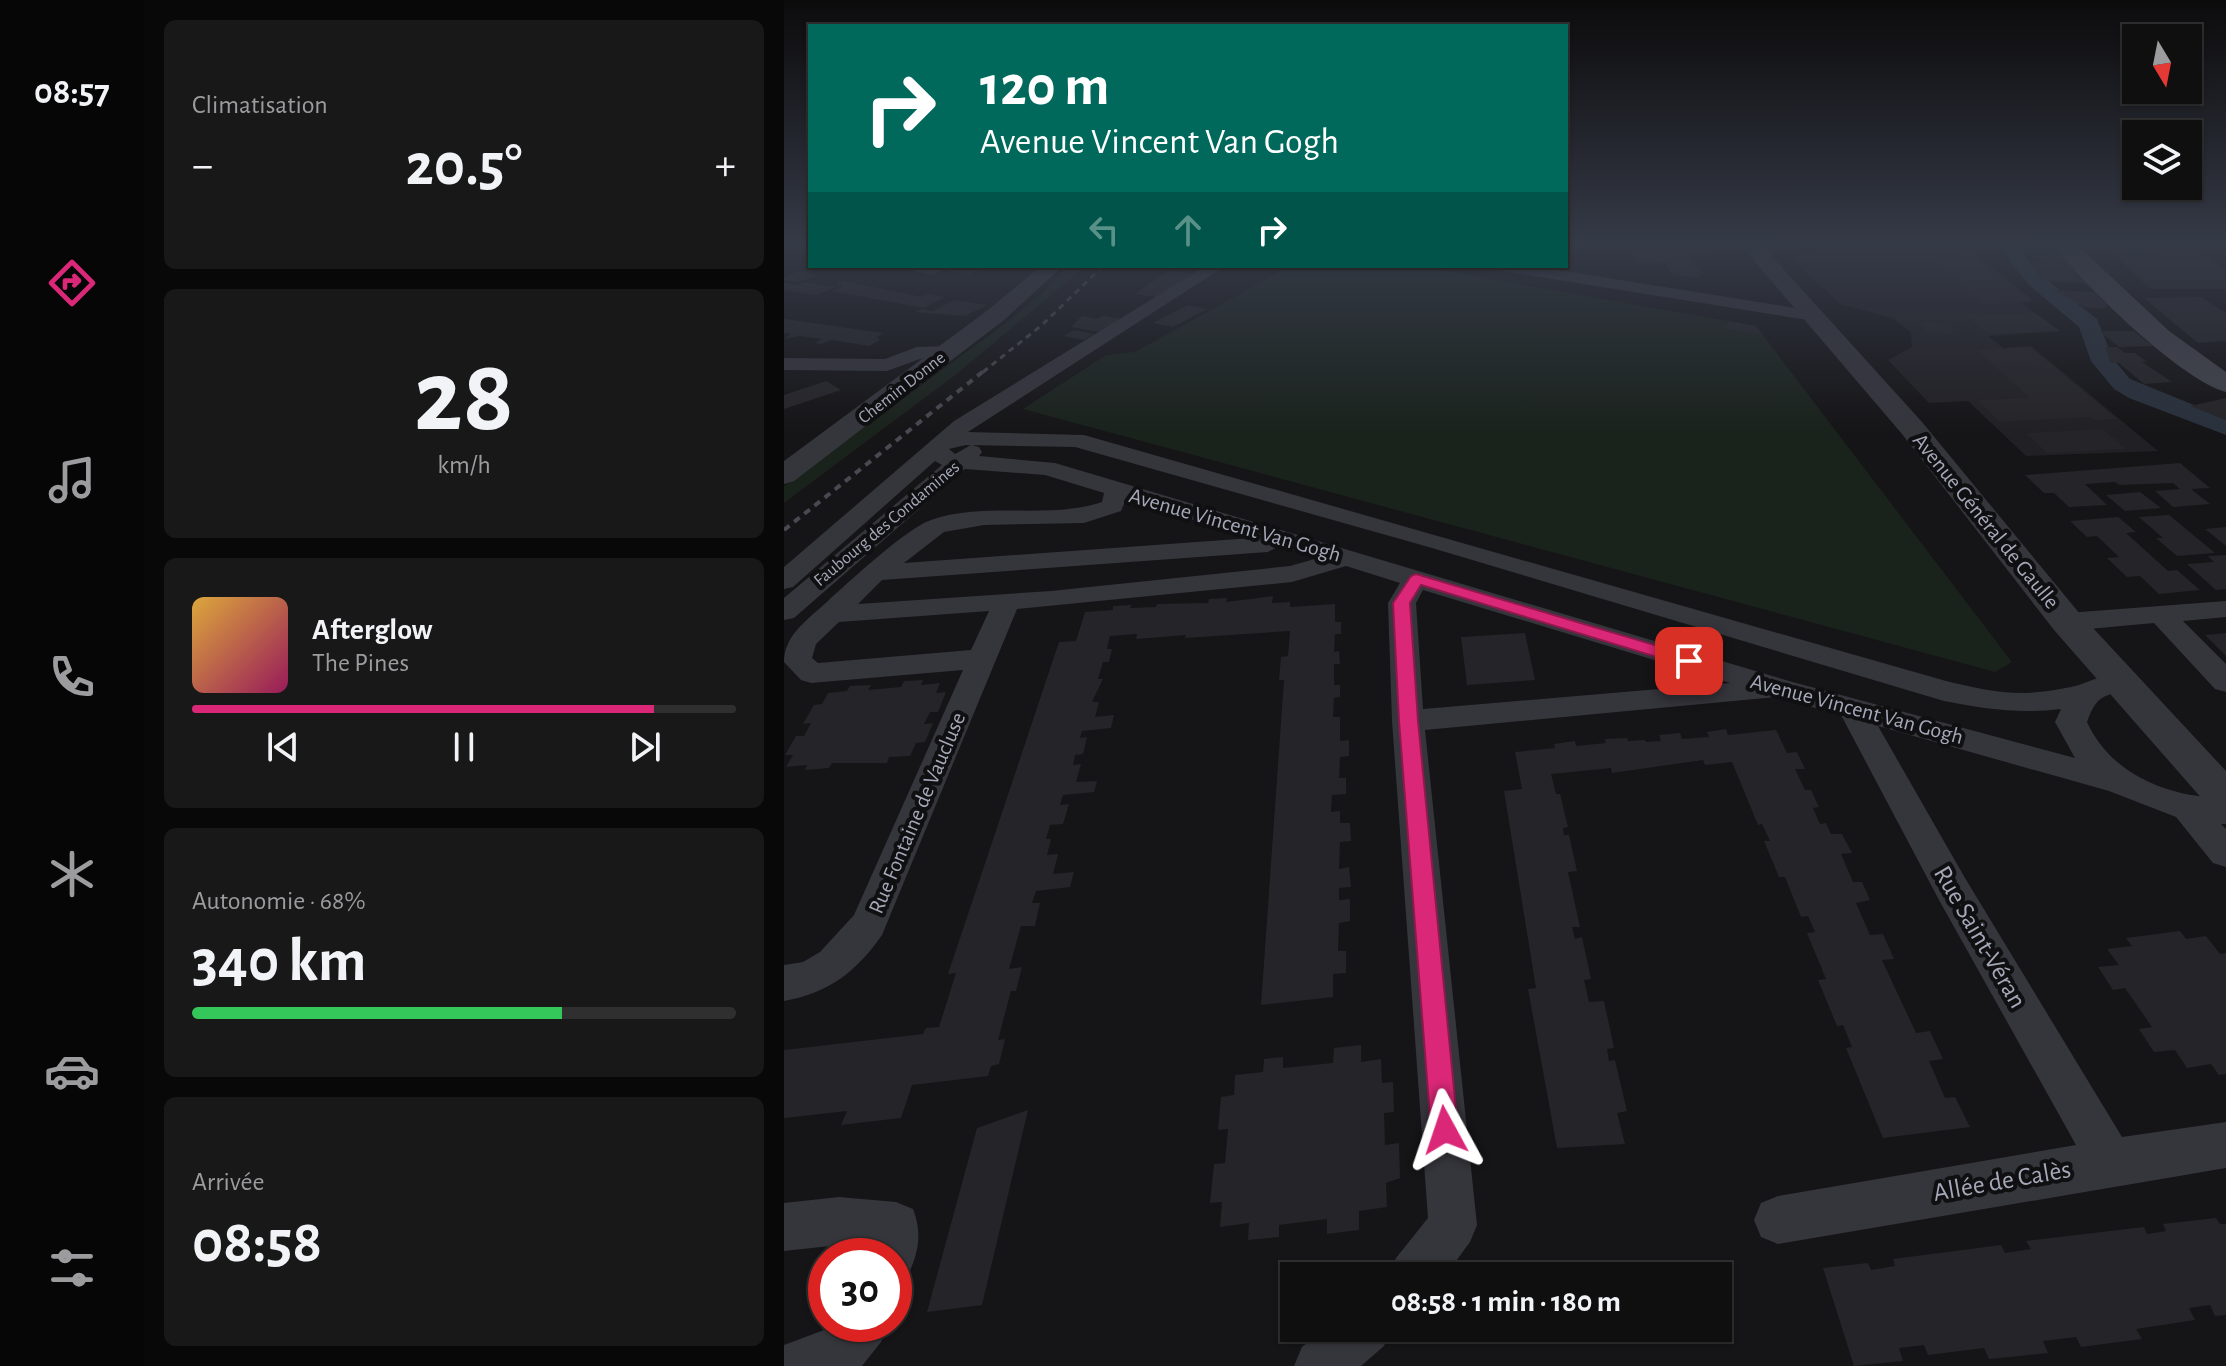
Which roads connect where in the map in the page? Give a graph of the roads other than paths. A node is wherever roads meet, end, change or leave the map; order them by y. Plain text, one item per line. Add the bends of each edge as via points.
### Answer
1 (1004, 307) edge
2 (1152, 307) edge
3 (1756, 307) edge
4 (1806, 307) edge
5 (2125, 307) edge
6 (1814, 316) junction
7 (949, 352) junction
8 (784, 364) edge
9 (887, 365) junction
10 (913, 380) junction
11 (2226, 384) edge
12 (1002, 400) junction
13 (981, 438) junction
14 (947, 451) junction
15 (1033, 453) junction
16 (784, 475) edge
17 (1116, 491) junction
18 (1288, 543) junction
19 (1347, 557) junction
20 (875, 573) junction
21 (1416, 579) junction
22 (784, 581) edge
23 (1007, 601) junction
24 (2226, 609) edge
25 (784, 612) edge
26 (831, 614) junction
27 (2161, 614) junction
28 (2067, 622) junction
29 (981, 659) junction
30 (2120, 682) junction
31 (2226, 682) edge
32 (1780, 688) junction
33 (2081, 696) junction
34 (1854, 710) junction
35 (1408, 721) junction
36 (2120, 782) junction
37 (2207, 803) edge
38 (2226, 811) edge
39 (2226, 853) edge
40 (784, 983) edge
41 (2226, 1145) edge
42 (2111, 1162) junction
43 (1778, 1220) dead end
44 (784, 1227) edge
45 (894, 1238) edge
46 (1425, 1262) edge
47 (848, 1342) edge
48 (1349, 1342) edge
49 (798, 1366) edge
50 (1321, 1366) edge

1 - 7 street, Chemin Donne
2 - 12 street, Faubourg des Condamines
3 - 6 street
4 - 6 street, Avenue Général de Gaulle
5 - 11 main road via 2171,348
6 - 28 street, Avenue Général de Gaulle via 1912,428
7 - 9 street via 917,353
7 - 10 street, Chemin Donne
8 - 9 street
9 - 10 street via 884,371 891,377
10 - 16 street, Chemin Donne
12 - 13 street, Faubourg des Condamines
12 - 14 street via 962,426
13 - 14 street, Faubourg des Condamines
13 - 15 street, Avenue Vincent Van Gogh
14 - 15 street, Avenue Vincent Van Gogh
14 - 22 street
14 - 25 street, Faubourg des Condamines
15 - 17 street, Avenue Vincent Van Gogh via 1047,468
15 - 33 street, Avenue Vincent Van Gogh via 1076,440 1944,691 2025,703
17 - 18 street, Avenue Vincent Van Gogh
17 - 20 street via 1113,506 1084,516 984,518 936,526
18 - 19 street, Avenue Vincent Van Gogh
18 - 20 street
19 - 21 street, Avenue Vincent Van Gogh
19 - 23 street via 1292,574
20 - 26 street
21 - 32 street, Avenue Vincent Van Gogh
21 - 35 street via 1402,603
23 - 26 street
23 - 29 street, Rue Fontaine de Vaucluse
24 - 27 street
26 - 29 street via 802,641 797,660 811,673
27 - 28 street
27 - 31 street
28 - 30 street, Avenue Général de Gaulle
29 - 40 street, Rue Fontaine de Vaucluse via 869,924 846,957 805,981
30 - 33 street, Avenue Vincent Van Gogh
30 - 37 street, Avenue Général de Gaulle
32 - 34 street, Avenue Vincent Van Gogh
32 - 35 street
33 - 36 street via 2071,722 2080,744
34 - 36 street, Avenue Vincent Van Gogh
34 - 42 street, Rue Saint-Véran
35 - 46 street via 1453,1225
36 - 37 street, Avenue Vincent Van Gogh via 2151,797
37 - 38 street, Avenue Vincent Van Gogh
37 - 39 street
41 - 42 street, Allée de Calès
42 - 43 street, Allée de Calès
44 - 45 street via 839,1221 896,1226
47 - 49 street
48 - 50 street

